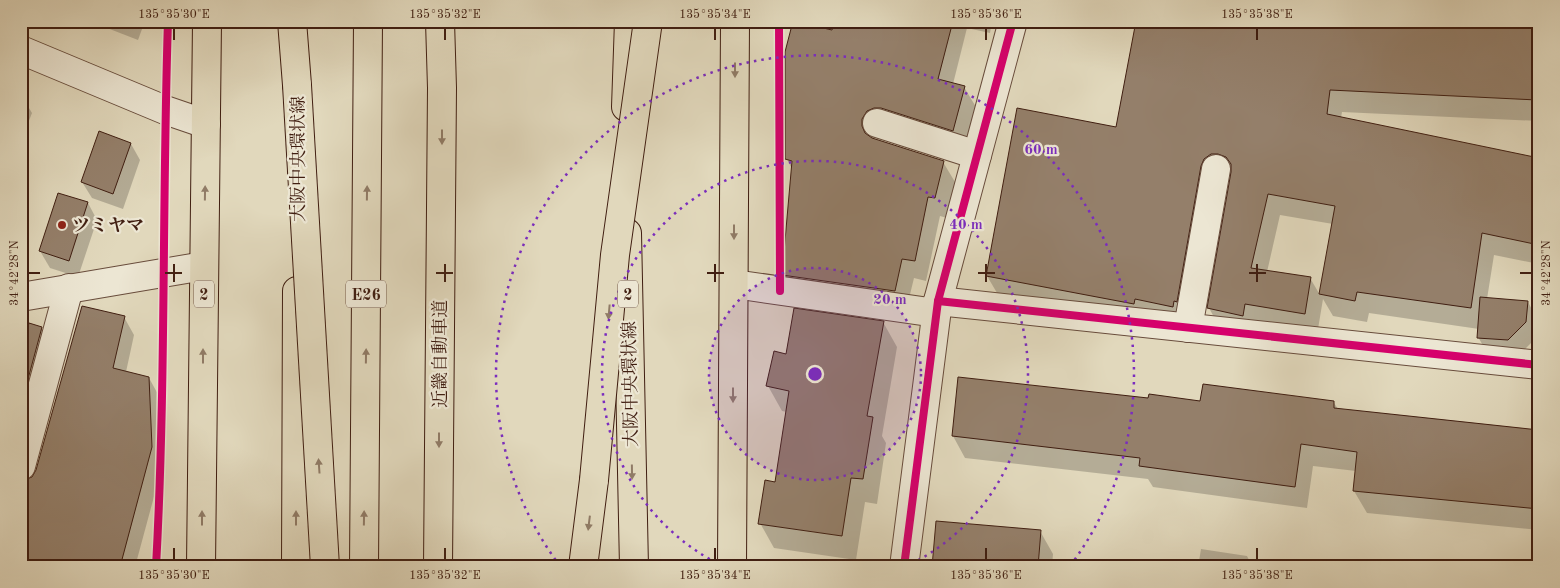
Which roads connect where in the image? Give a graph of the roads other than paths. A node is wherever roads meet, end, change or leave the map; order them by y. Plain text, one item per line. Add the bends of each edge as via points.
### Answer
1 (368, 21) edge
2 (440, 21) edge
3 (447, 21) edge
4 (628, 21) edge
5 (646, 21) edge
6 (735, 21) edge
7 (1013, 21) edge
8 (297, 22) edge
9 (202, 23) edge
10 (21, 50) edge
11 (442, 88) junction
12 (626, 104) junction
13 (878, 123) dead end
14 (206, 124) junction
15 (977, 154) junction
16 (1216, 169) dead end
17 (204, 266) junction
18 (734, 284) junction
19 (70, 288) junction
20 (21, 297) edge
21 (937, 307) junction
22 (1188, 328) junction
23 (1539, 365) edge
24 (21, 466) edge
25 (202, 567) edge
26 (296, 567) edge
27 (325, 567) edge
28 (364, 567) edge
29 (438, 567) edge
30 (583, 567) edge
31 (634, 567) edge
32 (732, 567) edge
33 (904, 567) edge

28 -> 1 main road, E26
2 - 11 main road, 近畿自動車道
3 - 11 main road
4 - 12 main road, 大阪中央環状線 / 2
5 - 12 main road
5 -> 30 main road, bridge via 615,255
6 -> 18 main road
7 - 15 street
26 -> 8 main road, 大阪中央環状線
27 -> 8 main road, bridge
9 - 14 main road, 2
10 - 14 street
11 -> 29 main road, 近畿自動車道
12 -> 31 main road, 大阪中央環状線 / 2
13 - 15 street
17 -> 14 main road, 2
15 - 21 street
16 - 22 street
17 - 19 street
25 -> 17 main road, 2
18 - 21 street
18 -> 32 main road
19 - 20 street
19 - 24 street
21 - 22 street
21 - 33 street
22 - 23 street

